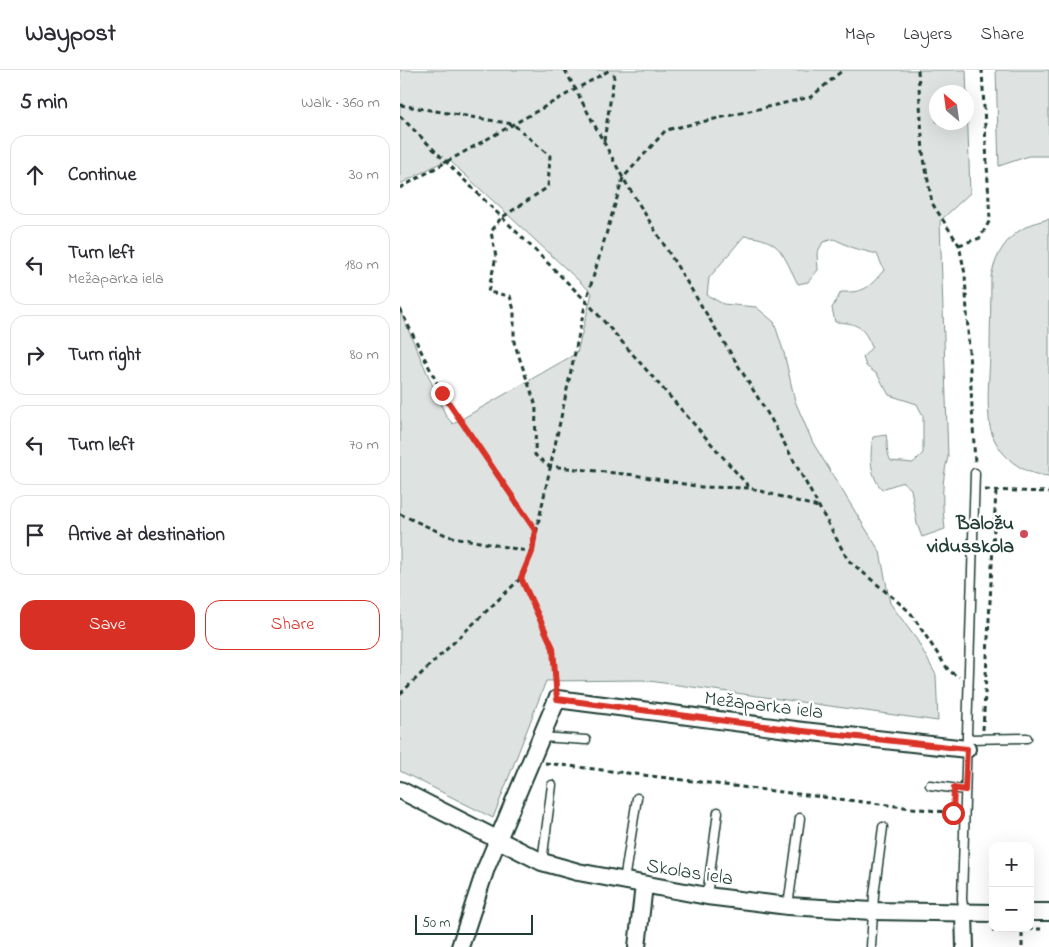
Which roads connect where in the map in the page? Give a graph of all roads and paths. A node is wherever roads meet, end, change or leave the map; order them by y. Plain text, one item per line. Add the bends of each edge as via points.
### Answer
1 (565, 70) edge
2 (610, 70) edge
3 (615, 70) edge
4 (843, 70) edge
5 (918, 70) edge
6 (982, 70) edge
7 (576, 89) junction
8 (400, 105) edge
9 (400, 116) edge
10 (513, 124) junction
11 (604, 142) junction
12 (448, 161) junction
13 (623, 178) junction
14 (400, 188) edge
15 (501, 218) junction
16 (960, 245) junction
17 (586, 301) junction
18 (400, 309) edge
19 (549, 466) junction
20 (975, 473) joint
21 (750, 488) junction
22 (974, 490) junction
23 (996, 491) junction
24 (1049, 492) edge
25 (818, 508) junction
26 (400, 514) edge
27 (535, 530) junction
28 (532, 552) junction
29 (521, 578) junction
30 (969, 683) junction
31 (400, 694) edge
32 (557, 699) junction
33 (546, 737) junction
34 (1027, 738) dead end
35 (983, 739) junction
36 (586, 740) dead end
37 (967, 744) junction
38 (552, 785) dead end
39 (930, 785) dead end
40 (954, 788) junction
41 (400, 790) edge
42 (965, 790) junction
43 (637, 798) dead end
44 (718, 812) dead end
45 (953, 813) junction
46 (800, 818) dead end
47 (953, 823) dead end
48 (883, 827) dead end
49 (497, 839) junction
50 (542, 862) junction
51 (624, 881) junction
52 (644, 885) junction
53 (707, 896) junction
54 (788, 906) junction
55 (872, 911) junction
56 (1034, 912) edge
57 (1049, 912) edge
58 (989, 914) edge
59 (965, 922) junction
60 (989, 925) edge
61 (1049, 929) edge
62 (1034, 930) edge
63 (1022, 932) edge
64 (460, 947) edge
65 (637, 947) edge
66 (871, 947) edge
67 (965, 947) edge
68 (1022, 947) edge

1 - 7 path
2 - 7 path
3 - 11 path
4 - 13 path via 810,96 666,130
5 - 16 path via 923,153 932,203
6 - 16 path via 990,220 980,238
7 - 10 path
7 - 11 path
8 - 10 path
9 - 12 path
10 - 12 path
10 - 15 path via 550,156 548,187
11 - 13 path
12 - 14 path
12 - 15 path
13 - 17 path
13 - 25 path via 771,418
15 - 17 path
15 - 19 path via 491,232 496,258 488,292 510,296 514,310 514,342 536,406 535,454
16 - 20 path via 965,274
17 - 19 path
17 - 21 path
18 - 27 path via 442,393
19 - 21 path via 634,474 701,488
19 - 27 path
20 - 22 lane
21 - 25 path
22 - 23 path
22 - 30 lane
23 - 24 path
23 - 35 path
25 - 30 path via 848,560 910,612 949,671
26 - 28 path via 448,536
27 - 28 path
28 - 29 path
29 - 31 path
29 - 32 path via 553,648
30 - 37 lane
32 - 33 street
32 - 37 street, Mežaparka iela via 803,731
33 - 36 lane
33 - 45 path via 539,763
33 - 49 street
34 - 35 lane
35 - 37 lane
37 - 42 lane
38 - 50 lane
39 - 40 lane
40 - 42 lane
40 - 45 path
41 - 49 street, Skolas iela
42 - 59 lane via 962,900
43 - 51 lane
44 - 53 lane
45 - 47 path
46 - 54 lane
48 - 55 lane
49 - 50 street, Skolas iela
49 - 64 street
50 - 51 street, Skolas iela
51 - 52 street, Skolas iela
52 - 53 street, Skolas iela
52 - 65 street
53 - 54 street, Skolas iela
54 - 55 street, Skolas iela
55 - 59 street, Skolas iela
55 - 66 lane
56 - 57 street
58 - 59 street, Skolas iela
59 - 60 path
59 - 67 street
61 - 62 path
63 - 68 path

